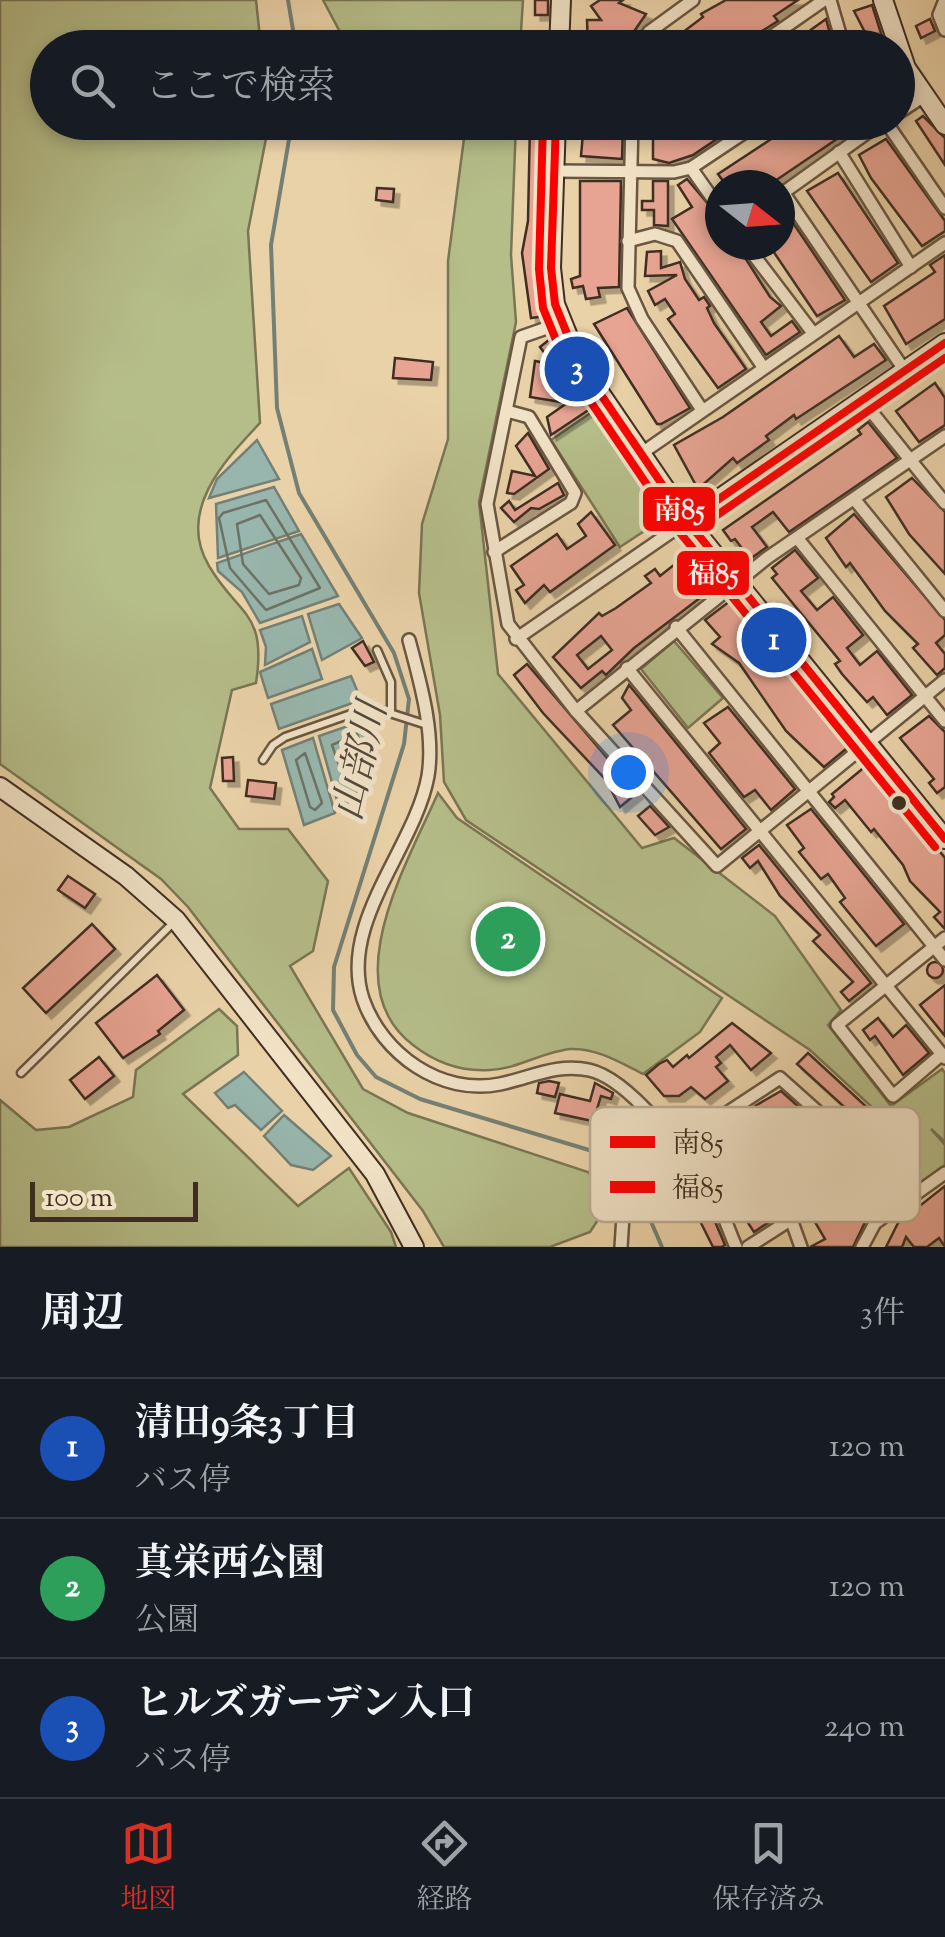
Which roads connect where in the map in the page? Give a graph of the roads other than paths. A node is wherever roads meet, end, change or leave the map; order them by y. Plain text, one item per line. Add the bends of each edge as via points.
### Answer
1 (561, 0) edge
2 (693, 0) edge
3 (827, 0) edge
4 (883, 0) edge
5 (945, 0) edge
6 (560, 30) edge
7 (652, 30) edge
8 (782, 30) edge
9 (838, 30) edge
10 (893, 30) edge
11 (945, 30) edge
12 (915, 82) edge
13 (924, 96) junction
14 (915, 102) edge
15 (945, 125) edge
16 (555, 140) edge
17 (631, 140) edge
18 (733, 140) edge
19 (857, 140) edge
20 (897, 140) edge
21 (839, 152) junction
22 (692, 168) junction
23 (554, 171) junction
24 (630, 174) junction
25 (795, 184) edge
26 (705, 187) edge
27 (945, 208) edge
28 (795, 213) edge
29 (628, 241) junction
30 (945, 243) edge
31 (757, 260) edge
32 (910, 267) junction
33 (859, 305) junction
34 (561, 323) junction
35 (813, 333) junction
36 (945, 343) edge
37 (763, 367) junction
38 (905, 371) junction
39 (862, 400) junction
40 (702, 410) junction
41 (507, 412) junction
42 (945, 436) edge
43 (642, 453) junction
44 (910, 460) junction
45 (854, 500) junction
46 (945, 503) edge
47 (687, 520) junction
48 (798, 539) junction
49 (494, 552) junction
50 (736, 581) junction
51 (945, 611) edge
52 (676, 627) junction
53 (516, 638) junction
54 (410, 640) dead end
55 (377, 650) dead end
56 (627, 668) junction
57 (945, 680) edge
58 (925, 696) junction
59 (576, 711) junction
60 (394, 712) junction
61 (945, 721) edge
62 (423, 724) junction
63 (867, 743) junction
64 (263, 760) dead end
65 (0, 787) edge
66 (807, 790) junction
67 (761, 828) junction
68 (945, 839) edge
69 (176, 920) junction
70 (945, 938) edge
71 (934, 946) junction
72 (945, 960) edge
73 (885, 983) junction
74 (944, 1056) edge
75 (22, 1072) dead end
76 (642, 1107) edge
77 (734, 1107) edge
78 (812, 1107) edge
79 (945, 1173) edge
80 (920, 1191) edge
81 (624, 1222) edge
82 (725, 1222) edge
83 (792, 1222) joint
84 (876, 1222) edge
85 (414, 1247) edge
86 (621, 1247) edge
87 (736, 1247) edge
88 (748, 1247) edge
89 (801, 1247) edge
90 (862, 1247) edge

1 - 6 street
2 - 7 street
3 - 8 street
3 - 9 street
4 - 10 street
5 - 11 street via 939,15
12 - 13 street
13 - 14 street
13 - 15 street
16 - 23 street
17 - 24 street
18 - 22 street
19 - 21 street
20 - 27 street
21 - 25 street
21 - 32 street
22 - 24 street
22 - 26 street
23 - 24 street
23 - 34 street via 551,268
24 - 29 street
28 - 33 street
29 - 37 street via 656,234 676,242
29 - 40 street via 632,300
30 - 32 street
31 - 35 street
32 - 33 street
33 - 35 street
33 - 38 street
34 - 41 street via 521,337
34 - 43 street via 578,361
35 - 37 street
36 - 38 street
37 - 40 street
38 - 39 street
39 - 44 street
39 - 47 street
40 - 43 street
41 - 49 street via 487,504
41 - 49 street via 529,417 575,493 571,503
42 - 44 street
43 - 47 street
44 - 45 street
44 - 46 street
45 - 48 street
45 - 51 street
47 - 50 street
47 - 53 street
48 - 50 street
48 - 58 street
49 - 53 street
50 - 52 street
50 - 63 street
52 - 56 street
52 - 66 street
53 - 59 street
54 - 62 street
55 - 60 lane via 391,682
56 - 59 street
56 - 67 street
57 - 58 street
58 - 61 street
58 - 63 street
59 - 67 street via 717,866
60 - 62 lane
60 - 64 lane via 372,707 302,731 273,745
62 - 76 street via 428,774 360,955 362,996 380,1034 408,1062 440,1080 496,1085 564,1066 592,1070
63 - 66 street
63 - 68 street
65 - 69 street
66 - 67 street
66 - 71 street
67 - 73 street
69 - 75 lane
69 - 85 street via 375,1174
70 - 71 street
71 - 72 street
71 - 73 street
73 - 74 street
73 - 74 street via 837,1025 847,1040 893,1096
77 - 78 street via 780,1078
79 - 80 street
81 - 86 street
82 - 87 street
83 - 88 street
83 - 89 street
84 - 90 street

